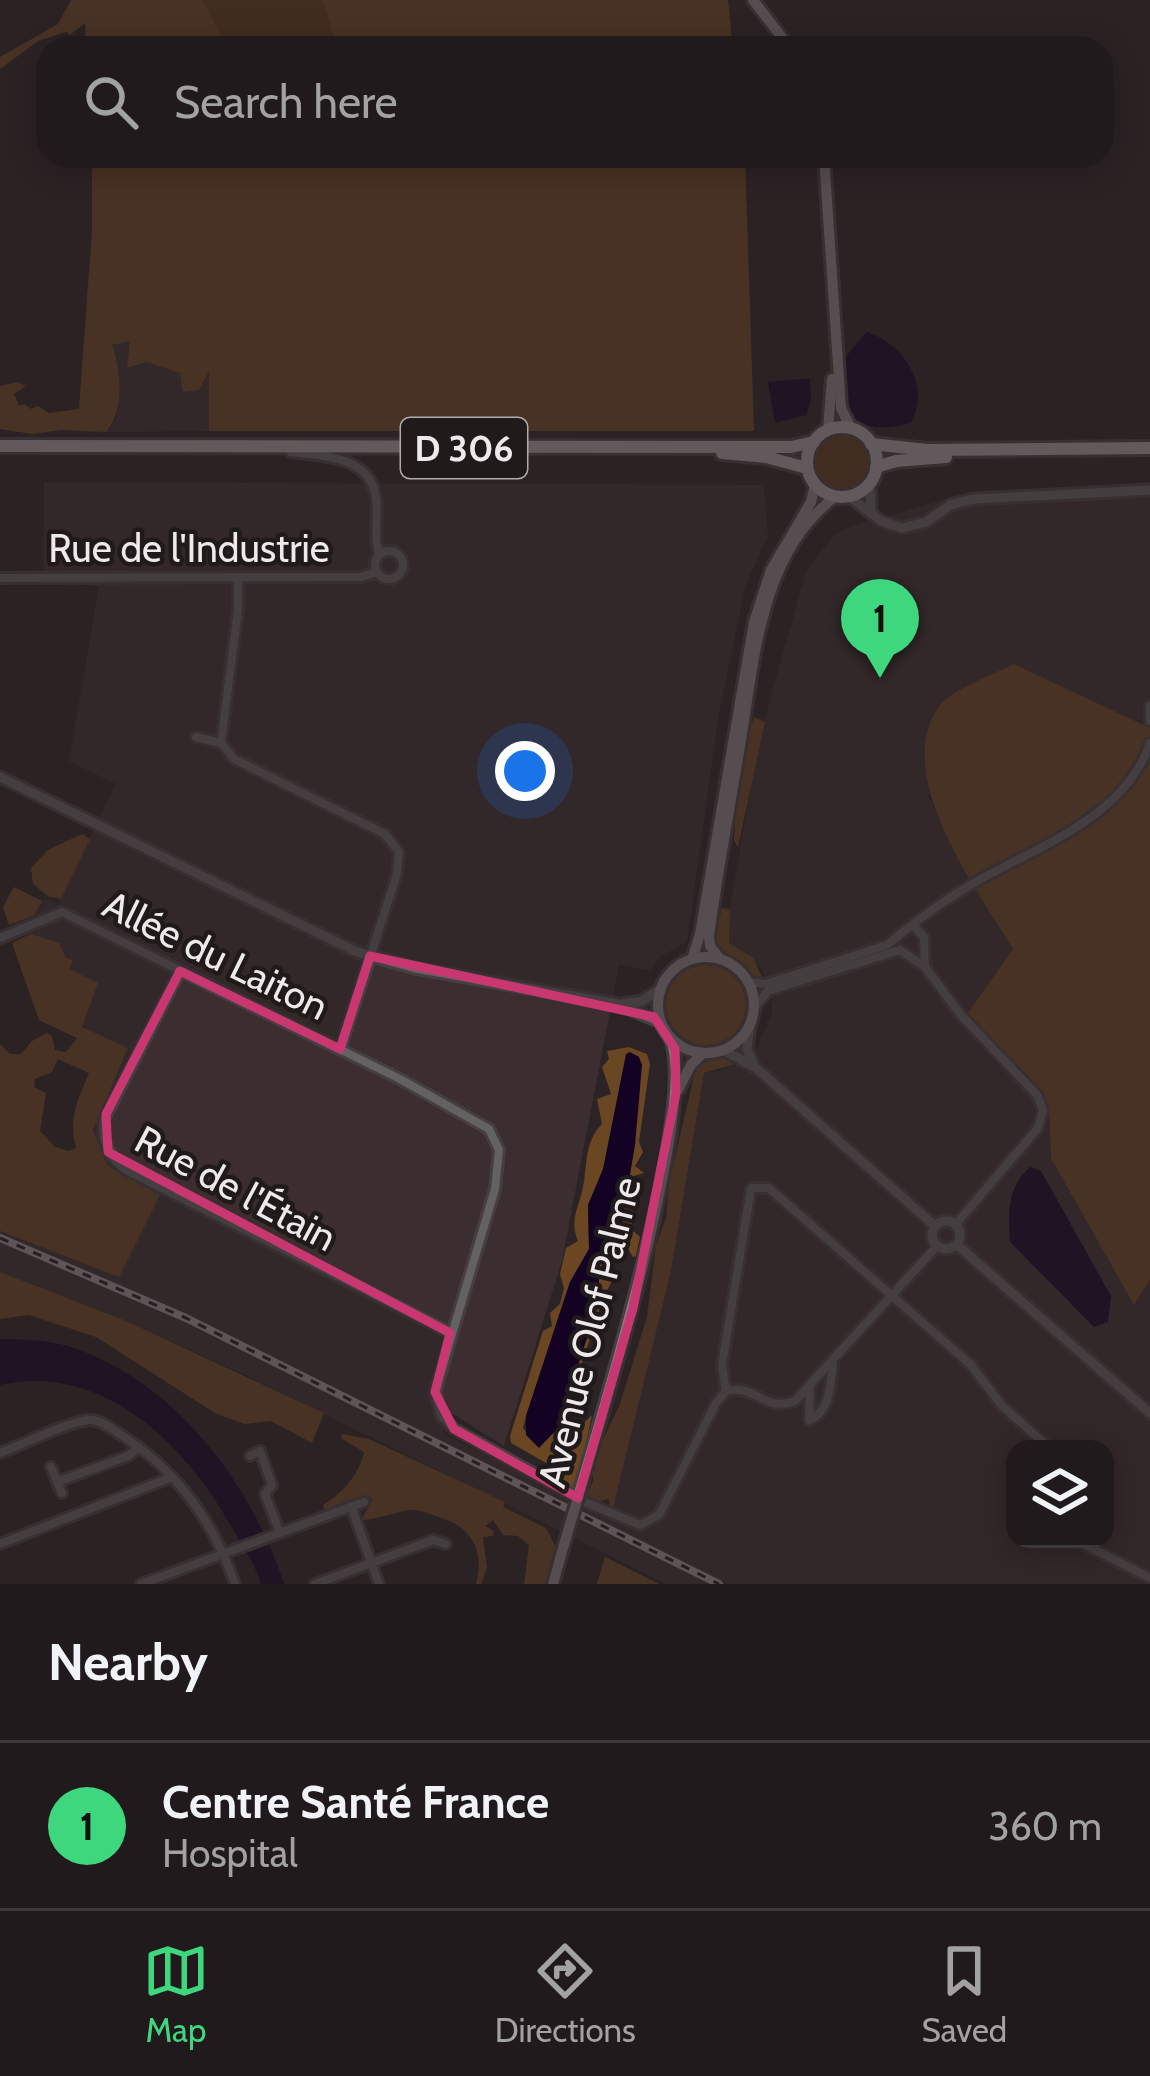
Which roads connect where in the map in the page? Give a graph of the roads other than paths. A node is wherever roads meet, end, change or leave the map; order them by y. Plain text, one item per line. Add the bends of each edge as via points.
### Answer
1 (753, 0) edge
2 (781, 36) edge
3 (825, 168) edge
4 (834, 334) junction
5 (851, 428) junction
6 (828, 430) junction
7 (814, 442) junction
8 (871, 444) junction
9 (0, 446) edge
10 (662, 447) junction
11 (266, 448) junction
12 (1150, 452) edge
13 (876, 467) junction
14 (807, 469) junction
15 (870, 483) junction
16 (814, 485) junction
17 (1150, 490) edge
18 (842, 497) junction
19 (871, 512) junction
20 (379, 554) junction
21 (377, 572) junction
22 (0, 578) edge
23 (238, 578) junction
24 (1150, 706) edge
25 (743, 708) junction
26 (1150, 721) edge
27 (196, 736) dead end
28 (221, 743) junction
29 (1150, 743) edge
30 (0, 777) edge
31 (915, 927) junction
32 (0, 938) edge
33 (896, 938) junction
34 (923, 947) junction
35 (900, 950) junction
36 (910, 955) junction
37 (370, 956) junction
38 (692, 959) junction
39 (720, 959) junction
40 (925, 968) junction
41 (180, 971) junction
42 (748, 982) junction
43 (660, 989) junction
44 (618, 1004) junction
45 (754, 1008) junction
46 (661, 1022) junction
47 (750, 1024) junction
48 (670, 1037) junction
49 (340, 1049) junction
50 (723, 1050) junction
51 (703, 1053) junction
52 (756, 1068) junction
53 (676, 1093) junction
54 (956, 1224) junction
55 (935, 1226) junction
56 (957, 1245) junction
57 (937, 1246) junction
58 (893, 1297) junction
59 (450, 1333) junction
60 (833, 1364) junction
61 (810, 1386) junction
62 (726, 1391) junction
63 (1150, 1413) edge
64 (1041, 1440) edge
65 (139, 1447) junction
66 (0, 1453) edge
67 (250, 1456) dead end
68 (51, 1467) dead end
69 (172, 1477) junction
70 (57, 1482) junction
71 (62, 1493) dead end
72 (364, 1502) dead end
73 (351, 1506) junction
74 (276, 1534) junction
75 (0, 1544) edge
76 (446, 1544) dead end
77 (1092, 1548) edge
78 (228, 1552) junction
79 (372, 1563) junction
80 (1150, 1578) edge
81 (144, 1584) edge
82 (235, 1584) edge
83 (315, 1584) edge
84 (379, 1584) edge
85 (553, 1584) edge

1 - 2 main road
3 - 4 main road
4 - 5 main road via 841,407
4 - 6 main road
5 - 6 main road
5 - 8 main road
6 - 7 main road
7 - 10 main road, D 306
7 - 14 main road
8 - 12 main road
8 - 13 main road
9 - 11 main road, D 306
10 - 11 main road, D 306
10 - 14 main road, D 306
11 - 20 street via 336,458 362,471 376,498
12 - 13 main road
13 - 15 main road
14 - 16 main road
15 - 18 main road
15 - 19 street
16 - 18 main road
16 - 25 main road via 764,587
17 - 19 street via 960,501 902,528
18 - 19 street
18 - 25 main road via 799,539 774,586
20 - 21 street
20 - 21 street via 397,553 403,569 394,578
21 - 23 street, Rue de l'Industrie
22 - 23 street, Rue de l'Industrie
23 - 28 street
24 - 26 street
25 - 38 main road
25 - 39 main road via 709,936
27 - 28 street
28 - 37 street via 234,759 395,844 399,864
29 - 31 street via 1132,776 1090,817 963,889
30 - 37 street
31 - 33 street
31 - 34 street
32 - 41 street, Allée du Laiton via 62,912
33 - 35 street
33 - 42 street via 766,984
34 - 36 street
34 - 40 street
35 - 36 street
35 - 45 street via 768,991
36 - 40 street
37 - 44 street
37 - 49 street
38 - 39 main road
38 - 43 main road
39 - 42 main road
40 - 54 street via 1043,1110 1038,1129
41 - 49 street, Allée du Laiton
41 - 59 street, Rue de l'Étain via 104,1119 113,1160
42 - 45 main road
43 - 44 street
43 - 46 main road
44 - 46 street
45 - 47 main road
46 - 48 main road
47 - 50 main road
47 - 52 street via 747,1049
48 - 51 main road
48 - 53 main road, Avenue Olof Palme
49 - 59 street, Allée du Laiton via 474,1118 496,1141 494,1189
50 - 51 main road
50 - 52 street
51 - 53 main road, Avenue Olof Palme
52 - 55 street
53 - 85 main road, Avenue Olof Palme, bridge via 633,1308
54 - 55 street
54 - 56 street
55 - 57 street
56 - 57 street
56 - 63 street
57 - 58 street
58 - 60 street
58 - 62 street via 769,1188 752,1188 722,1365
58 - 64 street
59 - 62 street via 434,1392 448,1425 630,1523 659,1515
60 - 61 street
60 - 61 street via 824,1407 809,1420
61 - 62 street via 782,1406 740,1388
65 - 66 street via 92,1420
65 - 69 street
65 - 70 street
67 - 74 street via 260,1451 272,1485 265,1494
68 - 70 street
69 - 75 street
69 - 78 street
70 - 71 street
72 - 73 street
73 - 74 street
73 - 79 street
74 - 78 street
76 - 79 street via 433,1540
77 - 80 street
78 - 81 street
78 - 82 street
79 - 83 street
79 - 84 street

